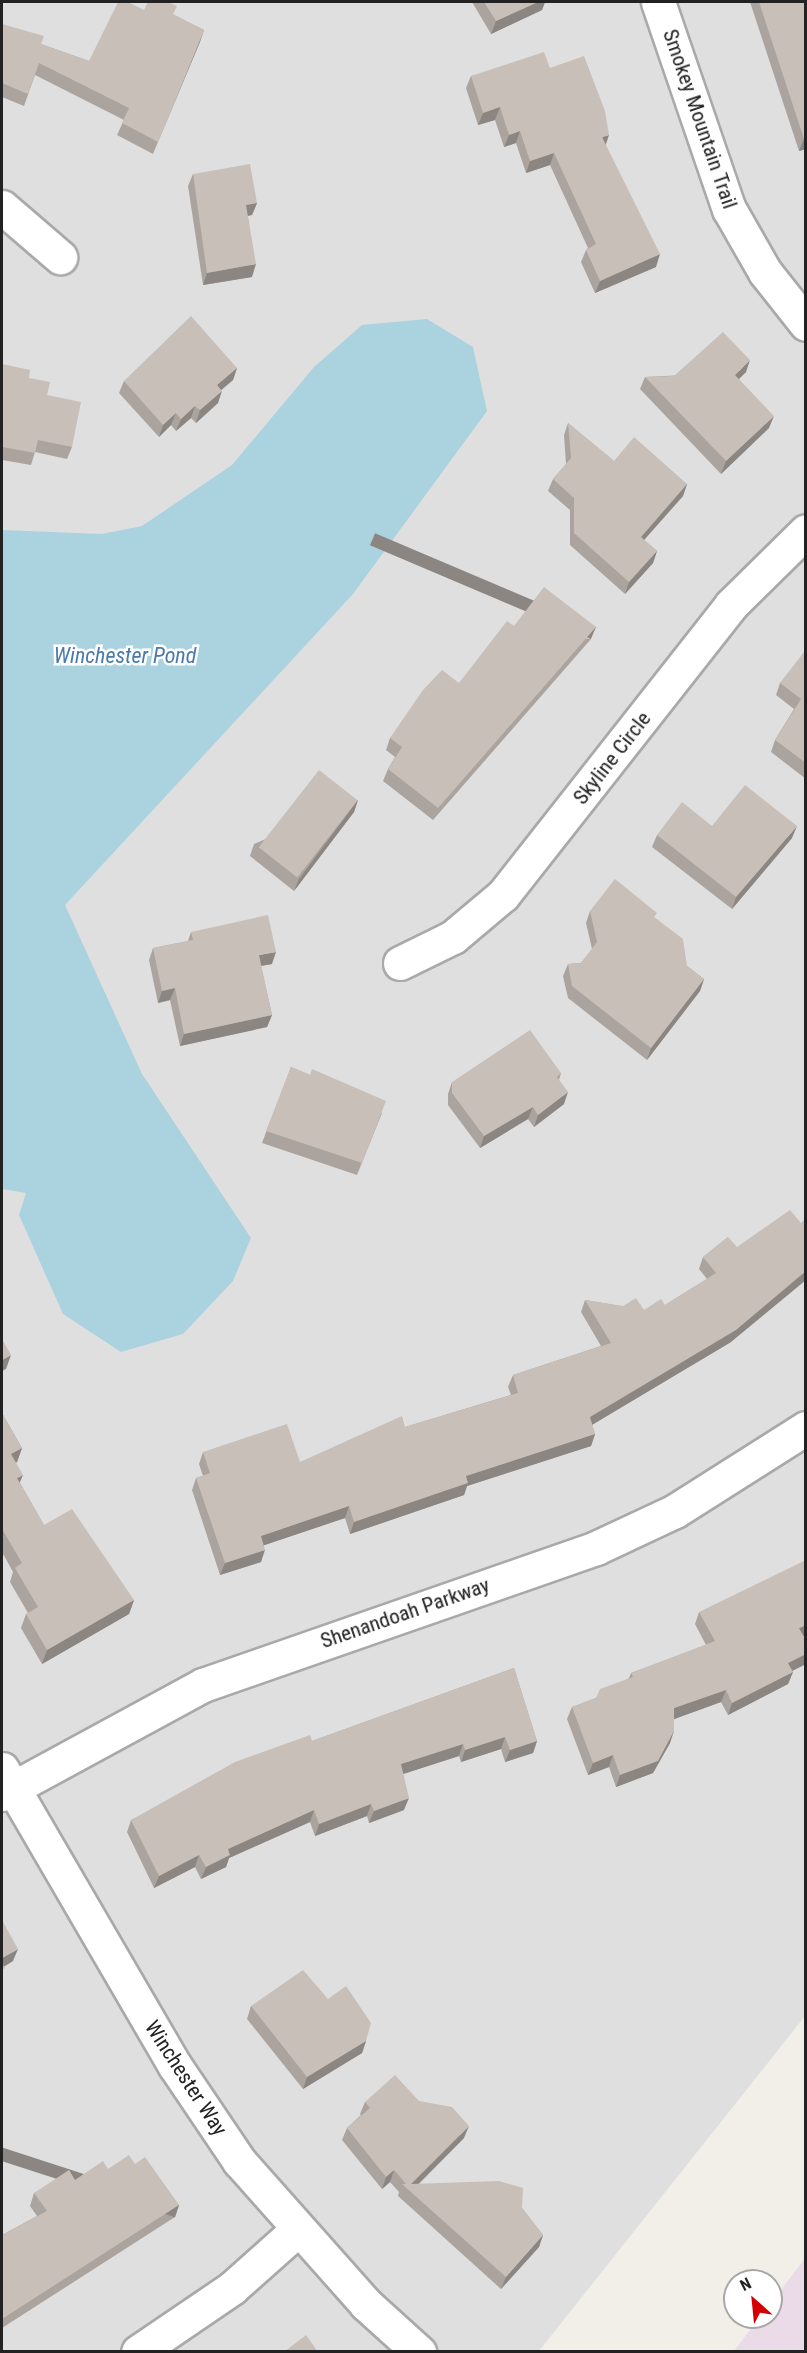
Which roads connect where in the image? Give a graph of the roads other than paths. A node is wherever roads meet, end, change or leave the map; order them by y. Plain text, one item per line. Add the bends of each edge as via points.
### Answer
1 (658, 2) edge
2 (2, 207) edge
3 (60, 256) dead end
4 (806, 324) edge
5 (806, 531) edge
6 (400, 963) dead end
7 (806, 1428) edge
8 (5, 1783) edge
9 (297, 2230) junction
10 (138, 2352) edge
11 (419, 2352) edge

1 - 4 street, Smokey Mountain Trail via 729,209 765,272
2 - 3 street
5 - 6 street, Skyline Circle via 731,604 503,895 453,938
7 - 8 street, Shenandoah Parkway via 675,1511 596,1548 203,1685
8 - 9 street, Winchester Way via 175,2067 239,2161
9 - 10 street via 232,2288
9 - 11 street, Winchester Way

